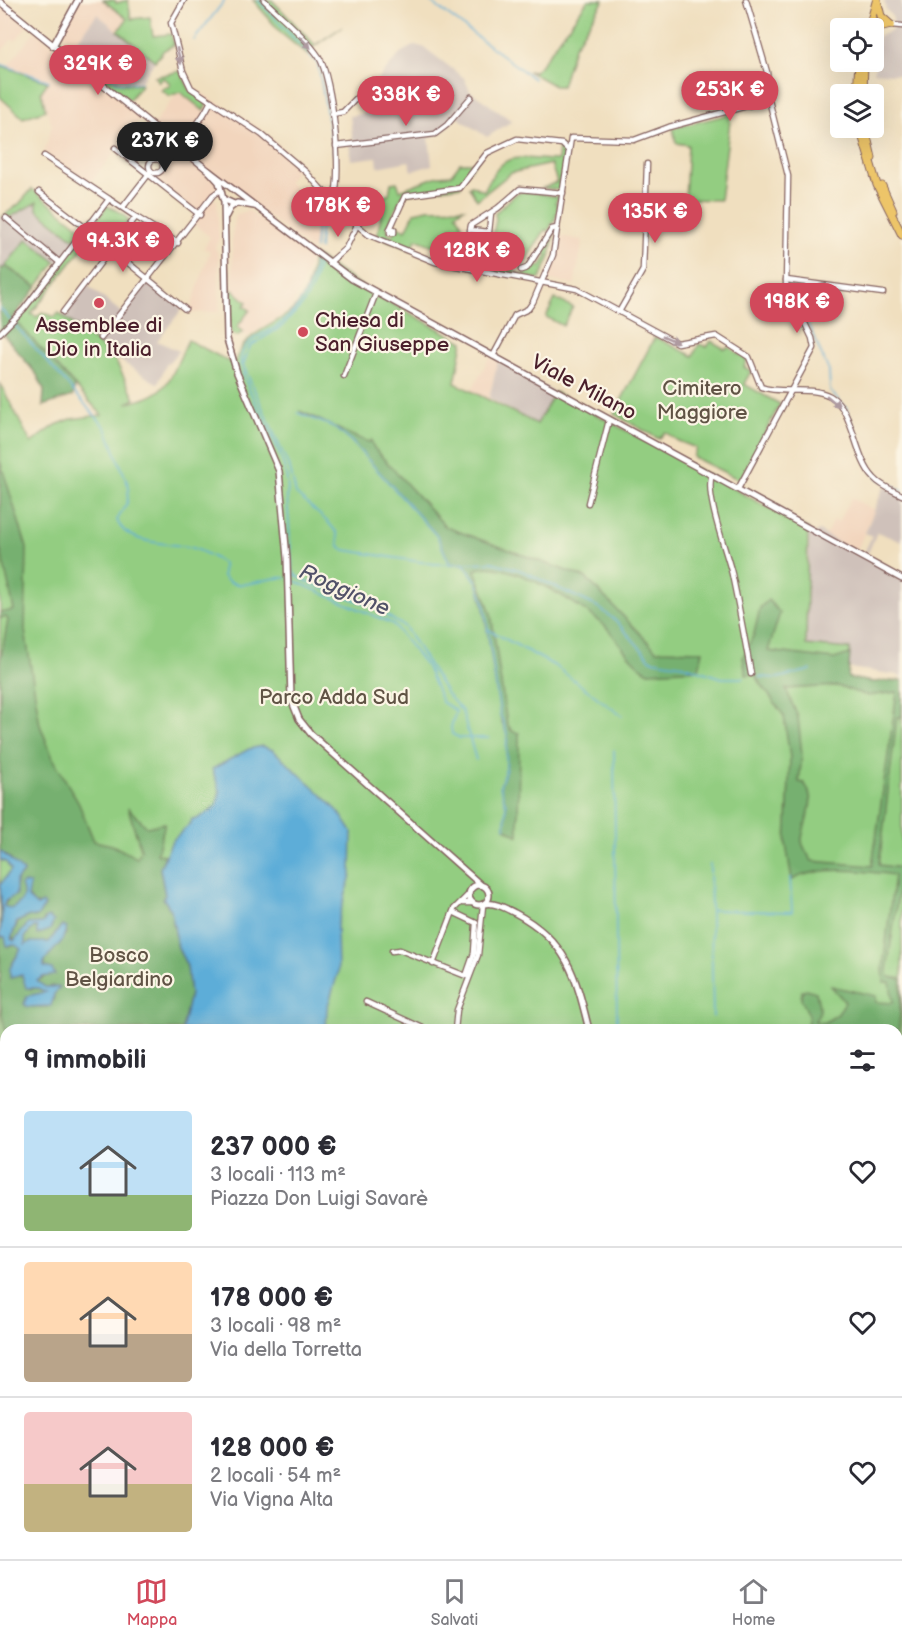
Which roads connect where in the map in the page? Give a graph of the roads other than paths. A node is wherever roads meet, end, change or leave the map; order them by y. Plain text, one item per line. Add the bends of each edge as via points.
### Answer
1 (78, 0) edge
2 (264, 0) edge
3 (746, 0) edge
4 (871, 0) edge
5 (876, 0) edge
6 (182, 1) edge
7 (0, 2) edge
8 (868, 18) edge
9 (870, 18) edge
10 (891, 25) junction
11 (902, 26) edge
12 (884, 27) edge
13 (61, 31) junction
14 (45, 39) junction
15 (53, 46) junction
16 (372, 82) dead end
17 (471, 97) dead end
18 (769, 100) junction
19 (211, 101) junction
20 (332, 114) junction
21 (166, 136) junction
22 (863, 138) edge
23 (868, 138) edge
24 (177, 145) junction
25 (336, 146) junction
26 (115, 148) dead end
27 (569, 151) junction
28 (165, 152) junction
29 (44, 156) dead end
30 (154, 159) junction
31 (647, 164) dead end
32 (162, 168) junction
33 (209, 171) junction
34 (150, 173) junction
35 (220, 190) junction
36 (235, 190) junction
37 (39, 192) dead end
38 (562, 193) junction
39 (334, 197) junction
40 (110, 198) junction
41 (223, 199) junction
42 (211, 200) junction
43 (236, 204) junction
44 (123, 207) junction
45 (260, 210) junction
46 (491, 213) junction
47 (200, 215) junction
48 (136, 217) junction
49 (6, 218) dead end
50 (225, 221) junction
51 (91, 222) junction
52 (357, 225) junction
53 (902, 226) edge
54 (85, 228) junction
55 (557, 228) junction
56 (390, 229) dead end
57 (91, 232) junction
58 (81, 234) junction
59 (902, 235) edge
60 (99, 238) junction
61 (178, 243) junction
62 (111, 249) junction
63 (59, 262) junction
64 (329, 264) junction
65 (521, 270) dead end
66 (148, 278) junction
67 (533, 280) junction
68 (786, 280) junction
69 (541, 282) junction
70 (538, 291) junction
71 (376, 293) junction
72 (883, 293) dead end
73 (185, 309) dead end
74 (63, 312) dead end
75 (619, 312) junction
76 (0, 333) edge
77 (101, 338) dead end
78 (493, 356) junction
79 (344, 376) dead end
80 (790, 390) junction
81 (609, 420) junction
82 (712, 475) junction
83 (738, 489) junction
84 (902, 495) edge
85 (588, 503) dead end
86 (902, 579) edge
87 (751, 674) dead end
88 (468, 875) junction
89 (481, 885) junction
90 (469, 892) junction
91 (489, 893) junction
92 (462, 903) junction
93 (473, 904) junction
94 (484, 904) junction
95 (503, 908) junction
96 (453, 912) junction
97 (481, 914) junction
98 (392, 951) dead end
99 (433, 963) junction
100 (366, 1002) dead end
101 (415, 1024) edge
102 (455, 1024) edge
103 (587, 1024) edge

1 - 13 street
2 -> 20 street via 318,56
3 - 18 street via 767,72
4 - 8 highway
5 - 9 highway
5 - 10 highway via 881,16
6 -> 19 street via 171,23 182,68 192,90
7 - 14 street, Viale Milano
10 - 11 street
10 - 12 highway
13 - 14 street
13 - 15 street
14 - 15 street, Viale Milano
15 - 21 street, Viale Milano
16 - 20 street via 343,112
17 - 25 street via 435,134
18 - 27 street via 634,140 571,138
18 - 68 street via 788,176
19 - 24 street
19 - 39 street via 261,134
20 - 25 street
21 - 24 street, Viale Milano
21 - 28 street via 169,146
22 - 59 highway via 877,186
23 - 53 highway via 880,182
24 - 28 street
24 - 33 street, Viale Milano
25 - 39 street via 339,179
26 - 34 street
27 - 38 street
27 - 56 street via 562,144 521,138 489,151 460,188 405,196
28 - 30 street
28 - 32 street
29 - 40 street
30 - 32 street via 161,161
30 - 34 street via 149,164
31 - 75 street via 643,270
32 - 34 street
33 - 35 street, Viale Milano via 219,182
33 - 36 street, Viale Milano
34 - 44 street
34 - 47 street
35 - 36 street via 226,186
35 - 41 street, Viale Milano
35 - 42 street
36 - 43 street via 240,198
36 - 45 street, Viale Milano
37 - 54 street
38 - 46 street via 523,189
38 - 55 street
39 - 52 street
40 - 44 street
40 - 51 street
41 - 42 street
41 - 43 street, Viale Milano
41 - 50 street
42 - 47 street
43 - 45 street, Viale Milano via 247,203
43 - 50 street
44 - 48 street
45 - 64 street, Viale Milano
46 - 46 street via 471,225 470,230 489,232
47 - 61 street
48 - 61 street
48 - 62 street
49 - 63 street
50 - 88 street via 226,333 246,394 279,471 292,705 311,734
51 - 54 street
51 - 60 street
52 - 64 street via 346,248
52 - 67 street via 369,235 420,258
54 - 57 street
54 - 58 street
55 - 65 street via 552,229 527,268
55 - 69 street via 552,258
57 - 58 street
57 - 60 street
58 - 63 street
60 - 62 street
61 - 66 street
62 - 66 street
62 - 74 street
63 - 76 street
64 - 71 street, Viale Milano
66 - 73 street
66 - 77 street
67 - 69 street
67 - 70 street
68 - 72 street
68 - 80 street via 814,348
69 - 70 street
69 - 75 street via 577,289
70 - 78 street via 530,307 514,316
71 - 78 street, Viale Milano
71 - 79 street
75 -> 80 street via 677,343 716,336 749,357 761,387
78 - 81 street, Viale Milano
80 - 83 street
80 -> 84 street via 822,393 834,399 875,479
81 - 82 street, Viale Milano
81 - 85 street
82 - 83 street, Viale Milano
82 - 87 street via 719,532 732,573
83 - 86 street, Viale Milano
88 - 89 street
88 - 90 street
89 - 90 street
89 - 91 street
90 - 92 street
90 - 93 street
91 - 94 street
91 - 95 street
92 - 93 street
92 - 96 street
93 - 94 street
93 - 97 street
94 - 95 street
94 - 97 street
95 - 103 street via 539,928 561,951 575,976
96 - 99 street
96 - 99 street via 475,922 472,962 466,976
97 - 102 street via 478,955
98 - 99 street via 400,950
100 - 101 street

